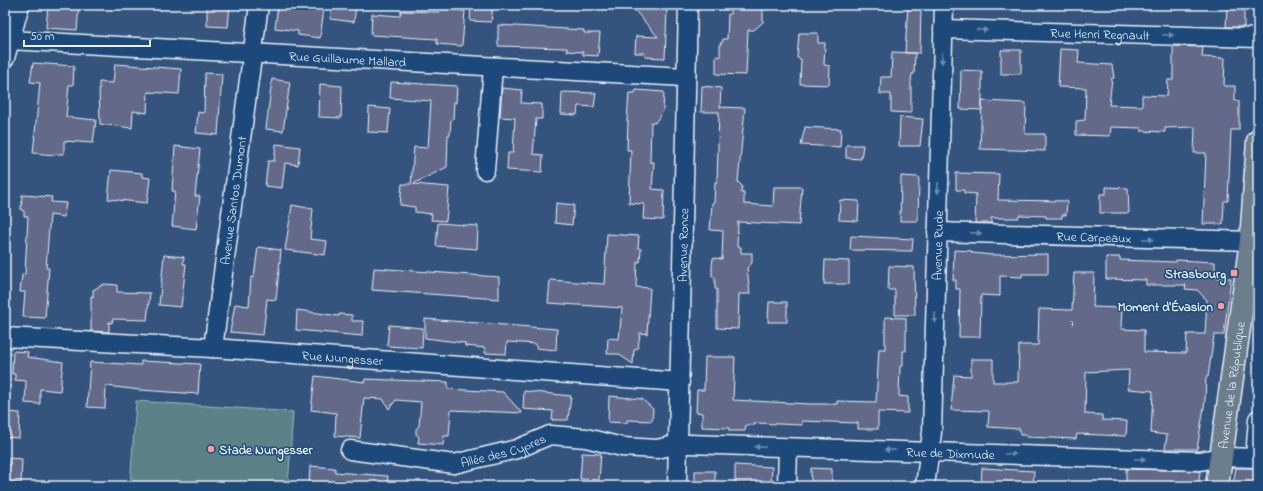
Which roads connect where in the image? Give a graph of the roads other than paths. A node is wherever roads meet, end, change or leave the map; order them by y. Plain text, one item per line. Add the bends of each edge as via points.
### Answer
1 (20, 5) edge
2 (258, 5) edge
3 (688, 5) edge
4 (944, 5) edge
5 (943, 29) junction
6 (1258, 38) edge
7 (9, 40) junction
8 (252, 53) junction
9 (5, 58) edge
10 (493, 67) junction
11 (685, 77) junction
12 (1258, 140) edge
13 (485, 170) dead end
14 (937, 232) junction
15 (1251, 241) junction
16 (5, 337) edge
17 (213, 348) junction
18 (680, 382) junction
19 (1258, 418) edge
20 (678, 444) junction
21 (788, 448) junction
22 (350, 450) dead end
23 (929, 451) junction
24 (1222, 458) junction
25 (1256, 458) edge
26 (678, 486) edge
27 (787, 486) edge
28 (925, 486) edge
29 (1217, 486) edge

1 - 7 street
2 - 8 street, Avenue Santos Dumont
3 - 11 street, Avenue Ronce
4 - 5 street, Avenue Rude
5 -> 6 street, Rue Henri Regnault
5 -> 14 street, Avenue Rude
7 - 8 street, Rue Guillaume Mallard
7 - 9 street
8 - 10 street, Rue Guillaume Mallard
8 - 17 street, Avenue Santos Dumont
10 - 11 street, Rue Guillaume Mallard
10 - 13 street
11 - 18 street, Avenue Ronce
12 - 15 main road, Avenue de la République
14 -> 15 street, Rue Carpeaux
14 -> 23 street, Avenue Rude via 932,432
15 - 24 main road, Avenue de la République
16 - 17 street, Rue Nungesser
17 - 18 street, Rue Nungesser
18 - 20 street, Avenue Ronce
19 - 25 street
21 -> 20 street, Rue de Dixmude
20 - 22 street, Allée des Cypres via 657,449 622,448 586,438 550,435 517,449 454,464
20 - 26 street, Avenue Ronce
23 -> 21 street, Rue de Dixmude
21 - 27 street
23 -> 24 street, Rue de Dixmude via 1200,461
23 - 28 street, Avenue Rude
24 - 25 street, Rue de Dixmude
24 - 29 main road, Avenue de la République

